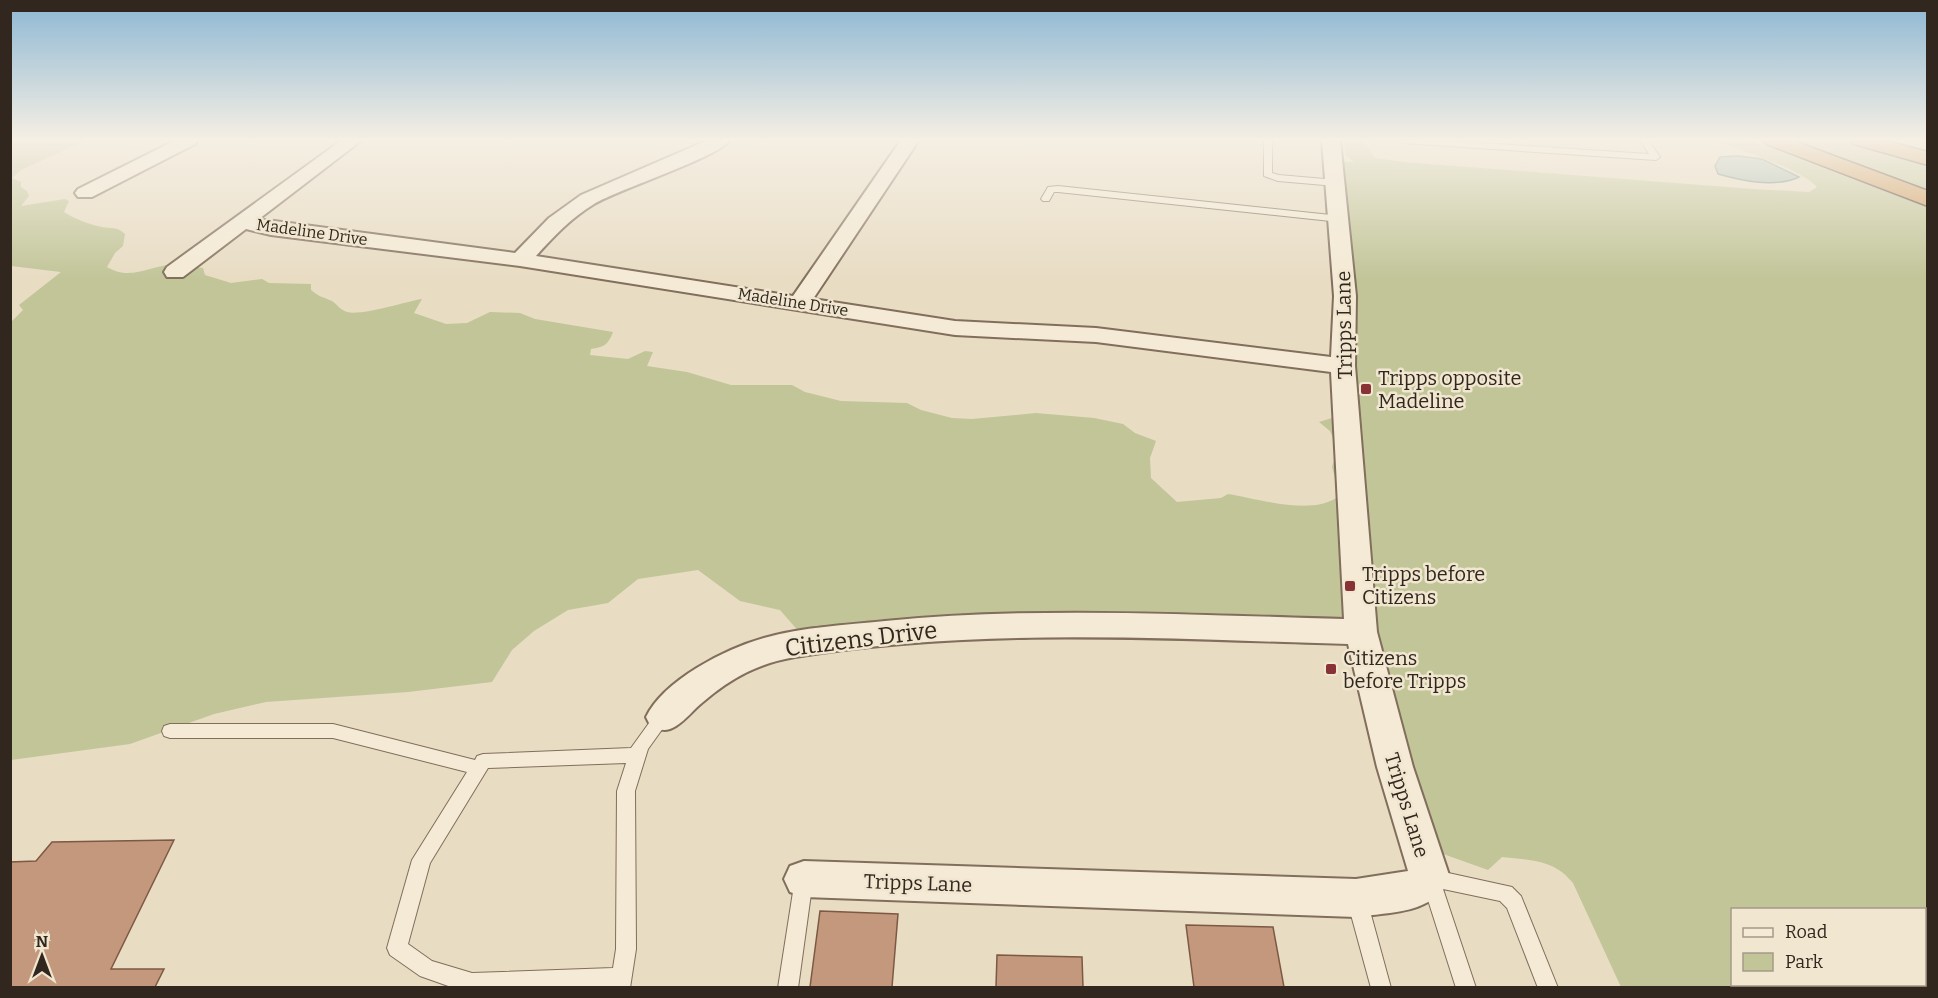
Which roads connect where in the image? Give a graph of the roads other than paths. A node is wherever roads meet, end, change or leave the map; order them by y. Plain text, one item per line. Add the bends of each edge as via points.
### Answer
1 (98, 187) edge
2 (291, 187) edge
3 (617, 187) edge
4 (878, 187) edge
5 (1336, 187) edge
6 (1892, 187) edge
7 (1894, 187) edge
8 (85, 193) dead end
9 (1919, 196) edge
10 (1046, 199) dead end
11 (1340, 219) junction
12 (244, 222) junction
13 (520, 260) junction
14 (175, 272) dead end
15 (800, 302) junction
16 (1343, 366) junction
17 (1361, 632) junction
18 (663, 717) joint
19 (170, 731) dead end
20 (637, 755) junction
21 (479, 768) junction
22 (804, 879) joint
23 (1430, 879) junction
24 (1356, 897) junction
25 (621, 983) edge
26 (788, 987) edge
27 (1381, 987) edge
28 (1466, 987) edge
29 (1548, 987) edge

1 - 8 street
2 - 12 street
3 - 13 street via 568,212
4 - 15 street
5 - 11 street, Tripps Lane
6 - 9 highway
7 - 9 highway
10 - 11 lane via 1051,189 1058,189
11 - 16 street, Tripps Lane via 1345,296
12 - 13 street, Madeline Drive via 272,229
12 - 14 street
13 - 15 street, Madeline Drive
15 - 16 street, Madeline Drive via 955,328 1096,335
16 - 17 street, Tripps Lane
17 - 18 street, Citizens Drive via 1114,624 909,630 803,644 740,658 717,671
17 - 23 street, Tripps Lane via 1395,767
18 - 20 lane, Citizens Drive
19 - 21 lane via 333,731
20 - 21 lane via 483,761
20 - 25 lane, Citizens Drive via 626,791 626,950
21 - 25 lane via 421,861 397,948 428,969 472,983
22 - 24 street, Tripps Lane
22 - 26 lane
23 - 24 street, Tripps Lane via 1418,889
23 - 28 lane
23 - 29 lane via 1505,893 1514,902
24 - 27 lane

